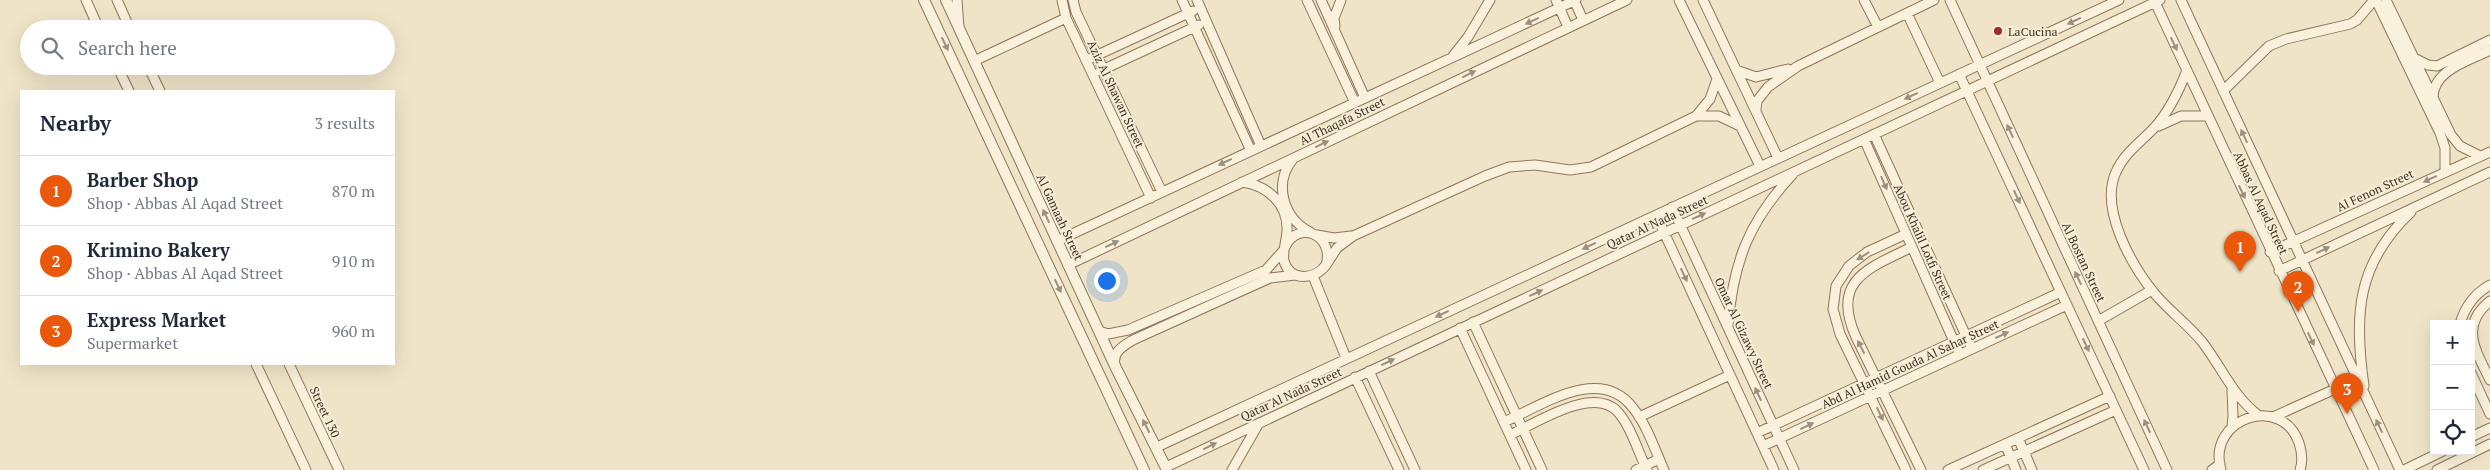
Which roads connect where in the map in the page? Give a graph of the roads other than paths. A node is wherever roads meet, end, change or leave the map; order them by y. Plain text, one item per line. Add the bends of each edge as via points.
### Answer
1 (86, 0) edge
2 (117, 0) edge
3 (924, 0) edge
4 (946, 0) edge
5 (957, 0) edge
6 (1062, 0) edge
7 (1073, 0) edge
8 (1182, 0) edge
9 (1307, 0) edge
10 (1321, 0) edge
11 (1341, 0) edge
12 (1490, 0) edge
13 (1575, 0) edge
14 (1627, 0) edge
15 (1679, 0) edge
16 (1703, 0) edge
17 (1864, 0) edge
18 (1934, 0) edge
19 (1950, 0) edge
20 (2119, 0) edge
21 (2181, 0) edge
22 (2375, 0) edge
23 (2386, 0) edge
24 (2156, 1) edge
25 (1198, 4) edge
26 (1558, 4) edge
27 (1188, 13) junction
28 (1907, 13) junction
29 (1066, 18) junction
30 (96, 20) edge
31 (126, 20) edge
32 (1583, 20) junction
33 (1206, 22) junction
34 (1194, 27) junction
35 (1568, 27) junction
36 (1878, 27) junction
37 (960, 29) junction
38 (1335, 31) junction
39 (2490, 40) edge
40 (2490, 50) edge
41 (1097, 56) junction
42 (2414, 58) junction
43 (1450, 59) junction
44 (974, 61) junction
45 (1086, 61) junction
46 (1979, 65) junction
47 (1798, 66) junction
48 (1104, 70) junction
49 (1736, 70) junction
50 (2187, 70) junction
51 (1093, 74) junction
52 (1959, 74) junction
53 (121, 75) edge
54 (152, 75) edge
55 (1717, 79) junction
56 (1986, 81) junction
57 (1940, 83) junction
58 (129, 90) edge
59 (160, 90) edge
60 (1967, 90) junction
61 (2223, 91) junction
62 (1365, 98) junction
63 (2433, 99) junction
64 (1355, 103) junction
65 (1756, 110) junction
66 (1696, 116) junction
67 (2208, 116) junction
68 (1740, 126) junction
69 (2154, 128) junction
70 (1874, 134) junction
71 (1864, 139) junction
72 (1262, 146) junction
73 (1251, 151) junction
74 (2490, 152) edge
75 (2480, 156) junction
76 (1294, 158) junction
77 (1778, 158) junction
78 (1760, 166) junction
79 (1797, 170) junction
80 (2445, 172) junction
81 (2490, 172) edge
82 (1242, 182) junction
83 (1162, 192) junction
84 (1150, 198) junction
85 (2417, 206) junction
86 (1672, 207) junction
87 (1656, 215) junction
88 (1680, 225) junction
89 (1664, 232) junction
90 (1314, 234) junction
91 (1906, 234) junction
92 (1354, 236) junction
93 (1057, 241) junction
94 (2293, 242) junction
95 (1912, 247) junction
96 (1284, 249) junction
97 (2270, 252) junction
98 (2302, 260) junction
99 (1068, 265) junction
100 (1326, 265) junction
101 (2279, 271) junction
102 (1295, 274) junction
103 (1313, 276) junction
104 (2490, 285) edge
105 (2152, 290) junction
106 (2061, 292) junction
107 (2490, 301) edge
108 (2067, 305) junction
109 (2461, 320) edge
110 (2098, 321) junction
111 (1473, 322) junction
112 (1460, 328) junction
113 (1728, 328) junction
114 (1098, 331) junction
115 (1966, 336) junction
116 (1954, 342) junction
117 (1972, 349) junction
118 (1960, 355) junction
119 (1346, 358) junction
120 (256, 365) edge
121 (289, 365) edge
122 (1115, 366) junction
123 (1369, 371) junction
124 (1099, 373) junction
125 (1730, 375) junction
126 (1355, 377) junction
127 (1877, 378) junction
128 (2490, 380) edge
129 (2475, 382) edge
130 (1865, 383) junction
131 (2335, 389) junction
132 (2232, 390) junction
133 (1883, 391) junction
134 (1871, 396) junction
135 (2110, 396) junction
136 (2366, 396) junction
137 (2116, 410) junction
138 (2490, 414) edge
139 (2258, 415) junction
140 (1517, 416) junction
141 (1639, 417) junction
142 (2273, 417) junction
143 (1259, 422) junction
144 (1504, 422) junction
145 (1773, 426) junction
146 (2232, 427) junction
147 (2490, 428) edge
148 (1523, 430) junction
149 (1757, 433) junction
150 (1510, 435) junction
151 (2475, 435) edge
152 (2018, 438) junction
153 (1779, 439) junction
154 (2005, 444) junction
155 (2490, 444) edge
156 (1763, 446) junction
157 (1156, 447) junction
158 (2024, 452) junction
159 (2434, 455) edge
160 (2011, 457) junction
161 (1659, 459) junction
162 (1414, 467) edge
163 (2221, 467) edge
164 (1166, 468) edge
165 (1643, 469) edge
166 (306, 470) edge
167 (339, 470) edge
168 (1144, 470) edge
169 (1232, 470) edge
170 (1400, 470) edge
171 (1526, 470) edge
172 (1542, 470) edge
173 (1664, 470) edge
174 (1774, 470) edge
175 (1794, 470) edge
176 (1906, 470) edge
177 (1921, 470) edge
178 (1948, 470) edge
179 (1983, 470) edge
180 (2016, 470) edge
181 (2032, 470) edge
182 (2144, 470) edge
183 (2167, 470) edge
184 (2212, 470) edge
185 (2300, 470) edge
186 (2374, 470) edge
187 (2400, 470) edge
188 (2404, 470) edge
189 (2437, 470) edge

1 - 30 street
2 - 31 street
3 -> 124 street
4 - 37 street, Al Gamaah Street
5 - 37 street
6 - 29 street, Aziz Al Shawan Street
7 - 41 street, Aziz Al Shawan Street
8 - 27 street
9 - 64 street
10 - 38 street
11 - 38 street via 1334,18
12 - 43 street via 1468,37
13 - 26 street, Al Thaqafa Street
13 - 32 street
14 - 32 street, Al Thaqafa Street
15 - 55 street
16 - 49 street
17 - 36 street
18 - 28 street
19 - 46 street, Al Bostan Street
20 -> 46 street, Qatar Al Nada Street
21 - 61 street, Abbas Al Aqad Street
22 - 61 street via 2350,24 2269,46
22 - 80 street via 2440,133 2446,156
23 - 42 street
24 -> 50 street, Abbas Al Aqad Street
24 - 56 street, Qatar Al Nada Street
25 - 27 street
25 - 33 street
26 - 35 street
26 -> 43 street, Al Thaqafa Street
27 - 34 street
27 - 41 street
28 - 36 street
28 - 57 street
29 - 44 street
29 - 45 street, Aziz Al Shawan Street
32 - 35 street, Al Thaqafa Street
33 - 34 street
33 - 72 street
34 - 48 street
34 - 73 street
76 -> 35 street, Al Thaqafa Street
36 - 47 street
37 - 44 street, Al Gamaah Street
38 - 62 street
39 - 42 street via 2437,66
40 - 63 street via 2442,75 2434,86
41 - 45 street
41 - 48 street, Aziz Al Shawan Street
42 - 63 street
43 - 62 street, Al Thaqafa Street
93 -> 44 street, Al Gamaah Street
45 - 51 street, Aziz Al Shawan Street
46 - 52 street, Qatar Al Nada Street
46 - 56 street, Al Bostan Street
47 - 49 street via 1756,77
47 - 65 street via 1768,87
48 - 51 street
48 - 83 street, Aziz Al Shawan Street
49 - 65 street
50 - 67 street, Abbas Al Aqad Street
50 - 69 street via 2174,101
51 - 84 street, Aziz Al Shawan Street
52 - 57 street, Qatar Al Nada Street
52 - 60 street
53 - 58 street
54 - 59 street
55 - 66 street via 1710,99
55 - 68 street
56 - 60 street, Qatar Al Nada Street
110 -> 56 street, Al Bostan Street
57 -> 77 street, Qatar Al Nada Street
60 - 70 street, Qatar Al Nada Street
60 -> 106 street
94 -> 61 street, Abbas Al Aqad Street
62 - 64 street, Al Thaqafa Street
63 - 75 street via 2460,146
64 - 72 street, Al Thaqafa Street
65 - 77 street
66 - 68 street via 1719,116
66 - 92 street via 1591,167 1570,170 1522,165 1496,172
67 - 69 street via 2181,116
67 -> 97 street, Abbas Al Aqad Street
68 - 78 street
69 - 105 street via 2124,158 2115,173 2111,190 2111,208 2116,225
70 - 71 street, Qatar Al Nada Street
70 - 115 street, Abou Khalil Lotfi Street
71 - 79 street, Qatar Al Nada Street
71 -> 91 street, Abou Khalil Lotfi Street
72 - 73 street, Al Thaqafa Street
73 -> 83 street, Al Thaqafa Street
74 - 75 street, Al Fenon Street
75 - 80 street, Al Fenon Street
76 - 82 street, Al Thaqafa Street
76 - 90 street via 1285,174 1283,197 1293,219
77 - 78 street, Qatar Al Nada Street
78 - 86 street, Qatar Al Nada Street
88 -> 79 street, Qatar Al Nada Street
79 - 113 street via 1772,196 1740,252 1730,297
80 -> 94 street, Al Fenon Street
81 - 85 street
82 - 96 street via 1263,188 1280,203 1287,224
99 -> 82 street, Al Thaqafa Street
83 - 84 street, Al Thaqafa Street
84 - 93 street, Al Thaqafa Street
98 -> 85 street
85 - 136 street via 2386,240 2366,280 2358,324 2358,347
86 - 87 street, Qatar Al Nada Street
86 - 88 street, Omar Al Gizawy Street
87 - 89 street
87 -> 119 street, Qatar Al Nada Street
88 - 89 street, Qatar Al Nada Street
88 - 113 street, Omar Al Gizawy Street
111 -> 89 street, Qatar Al Nada Street
89 -> 125 street
90 - 92 street via 1334,238
90 - 96 street via 1296,234
90 - 100 street via 1327,247
91 - 95 street, Abou Khalil Lotfi Street
91 -> 130 street via 1858,258 1841,275 1836,286 1833,297 1835,321
92 - 100 street via 1337,248
93 - 99 street, Al Gamaah Street
94 - 97 street, Al Fenon Street
94 - 98 street, Abbas Al Aqad Street
95 - 116 street, Abou Khalil Lotfi Street
127 -> 95 street via 1850,325 1846,304 1848,293 1860,275
96 - 102 street via 1286,265
96 - 114 street via 1266,270 1128,330 1108,334
97 - 101 street, Abbas Al Aqad Street
98 - 101 street
98 - 136 street, Abbas Al Aqad Street
99 - 114 street, Al Gamaah Street
100 - 103 street
101 -> 131 street, Abbas Al Aqad Street
102 - 103 street
102 - 122 street via 1270,278 1133,340 1116,353
103 - 119 street
104 - 109 street via 2472,299
105 - 110 street
105 - 132 street via 2198,337
106 - 108 street
106 - 115 street, Abd Al Hamid Gouda Al Sahar Street
107 - 128 street via 2477,315 2472,336
117 -> 108 street, Abd Al Hamid Gouda Al Sahar Street
108 -> 135 street
183 -> 110 street, Al Bostan Street
111 - 112 street, Qatar Al Nada Street
111 - 140 street
123 -> 112 street, Qatar Al Nada Street
112 - 144 street
145 -> 113 street, Omar Al Gizawy Street
114 - 122 street, Al Gamaah Street
115 - 116 street, Abd Al Hamid Gouda Al Sahar Street
115 - 117 street, Abou Khalil Lotfi Street
116 - 118 street, Abou Khalil Lotfi Street
116 - 127 street, Abd Al Hamid Gouda Al Sahar Street
117 - 118 street, Abd Al Hamid Gouda Al Sahar Street
118 - 133 street, Abd Al Hamid Gouda Al Sahar Street
119 - 157 street, Qatar Al Nada Street
120 - 166 street
121 - 167 street, Street 130
122 - 124 street
157 -> 122 street, Al Gamaah Street
123 - 126 street, Qatar Al Nada Street
123 - 162 street
124 - 168 street
125 - 141 street
125 - 149 street
126 - 143 street, Qatar Al Nada Street
126 - 170 street
127 - 130 street, Abd Al Hamid Gouda Al Sahar Street
127 - 133 street
129 - 138 street
130 - 134 street
130 - 145 street, Abd Al Hamid Gouda Al Sahar Street
131 - 142 street
131 - 186 street, Abbas Al Aqad Street
132 - 139 street
132 - 146 street
133 - 134 street, Abd Al Hamid Gouda Al Sahar Street
133 - 177 street
153 -> 134 street, Abd Al Hamid Gouda Al Sahar Street
134 -> 176 street
135 - 137 street
135 - 152 street
187 -> 136 street, Abbas Al Aqad Street
137 - 158 street
137 - 182 street
139 - 142 street
139 - 146 street
140 - 141 street via 1578,390 1598,388 1618,394
140 - 144 street
140 - 148 street
141 - 161 street
142 - 185 street via 2287,425 2297,437 2302,452
164 -> 143 street, Qatar Al Nada Street
143 - 169 street
144 - 150 street
145 - 149 street, Abd Al Hamid Gouda Al Sahar Street
145 - 153 street, Omar Al Gizawy Street
146 - 163 street via 2220,451
147 - 151 street
148 - 150 street
148 - 165 street via 1577,404 1598,401 1617,412
148 - 172 street
149 - 156 street
150 - 171 street
152 - 154 street
152 - 158 street
153 - 156 street, Abd Al Hamid Gouda Al Sahar Street
153 - 175 street, Omar Al Gizawy Street
154 - 160 street
154 - 178 street
155 - 189 street
156 - 174 street
157 - 164 street, Al Gamaah Street
158 - 160 street
158 - 181 street
159 - 188 street
160 - 179 street
160 - 180 street
161 - 165 street
161 - 173 street
162 - 170 street
163 - 184 street

